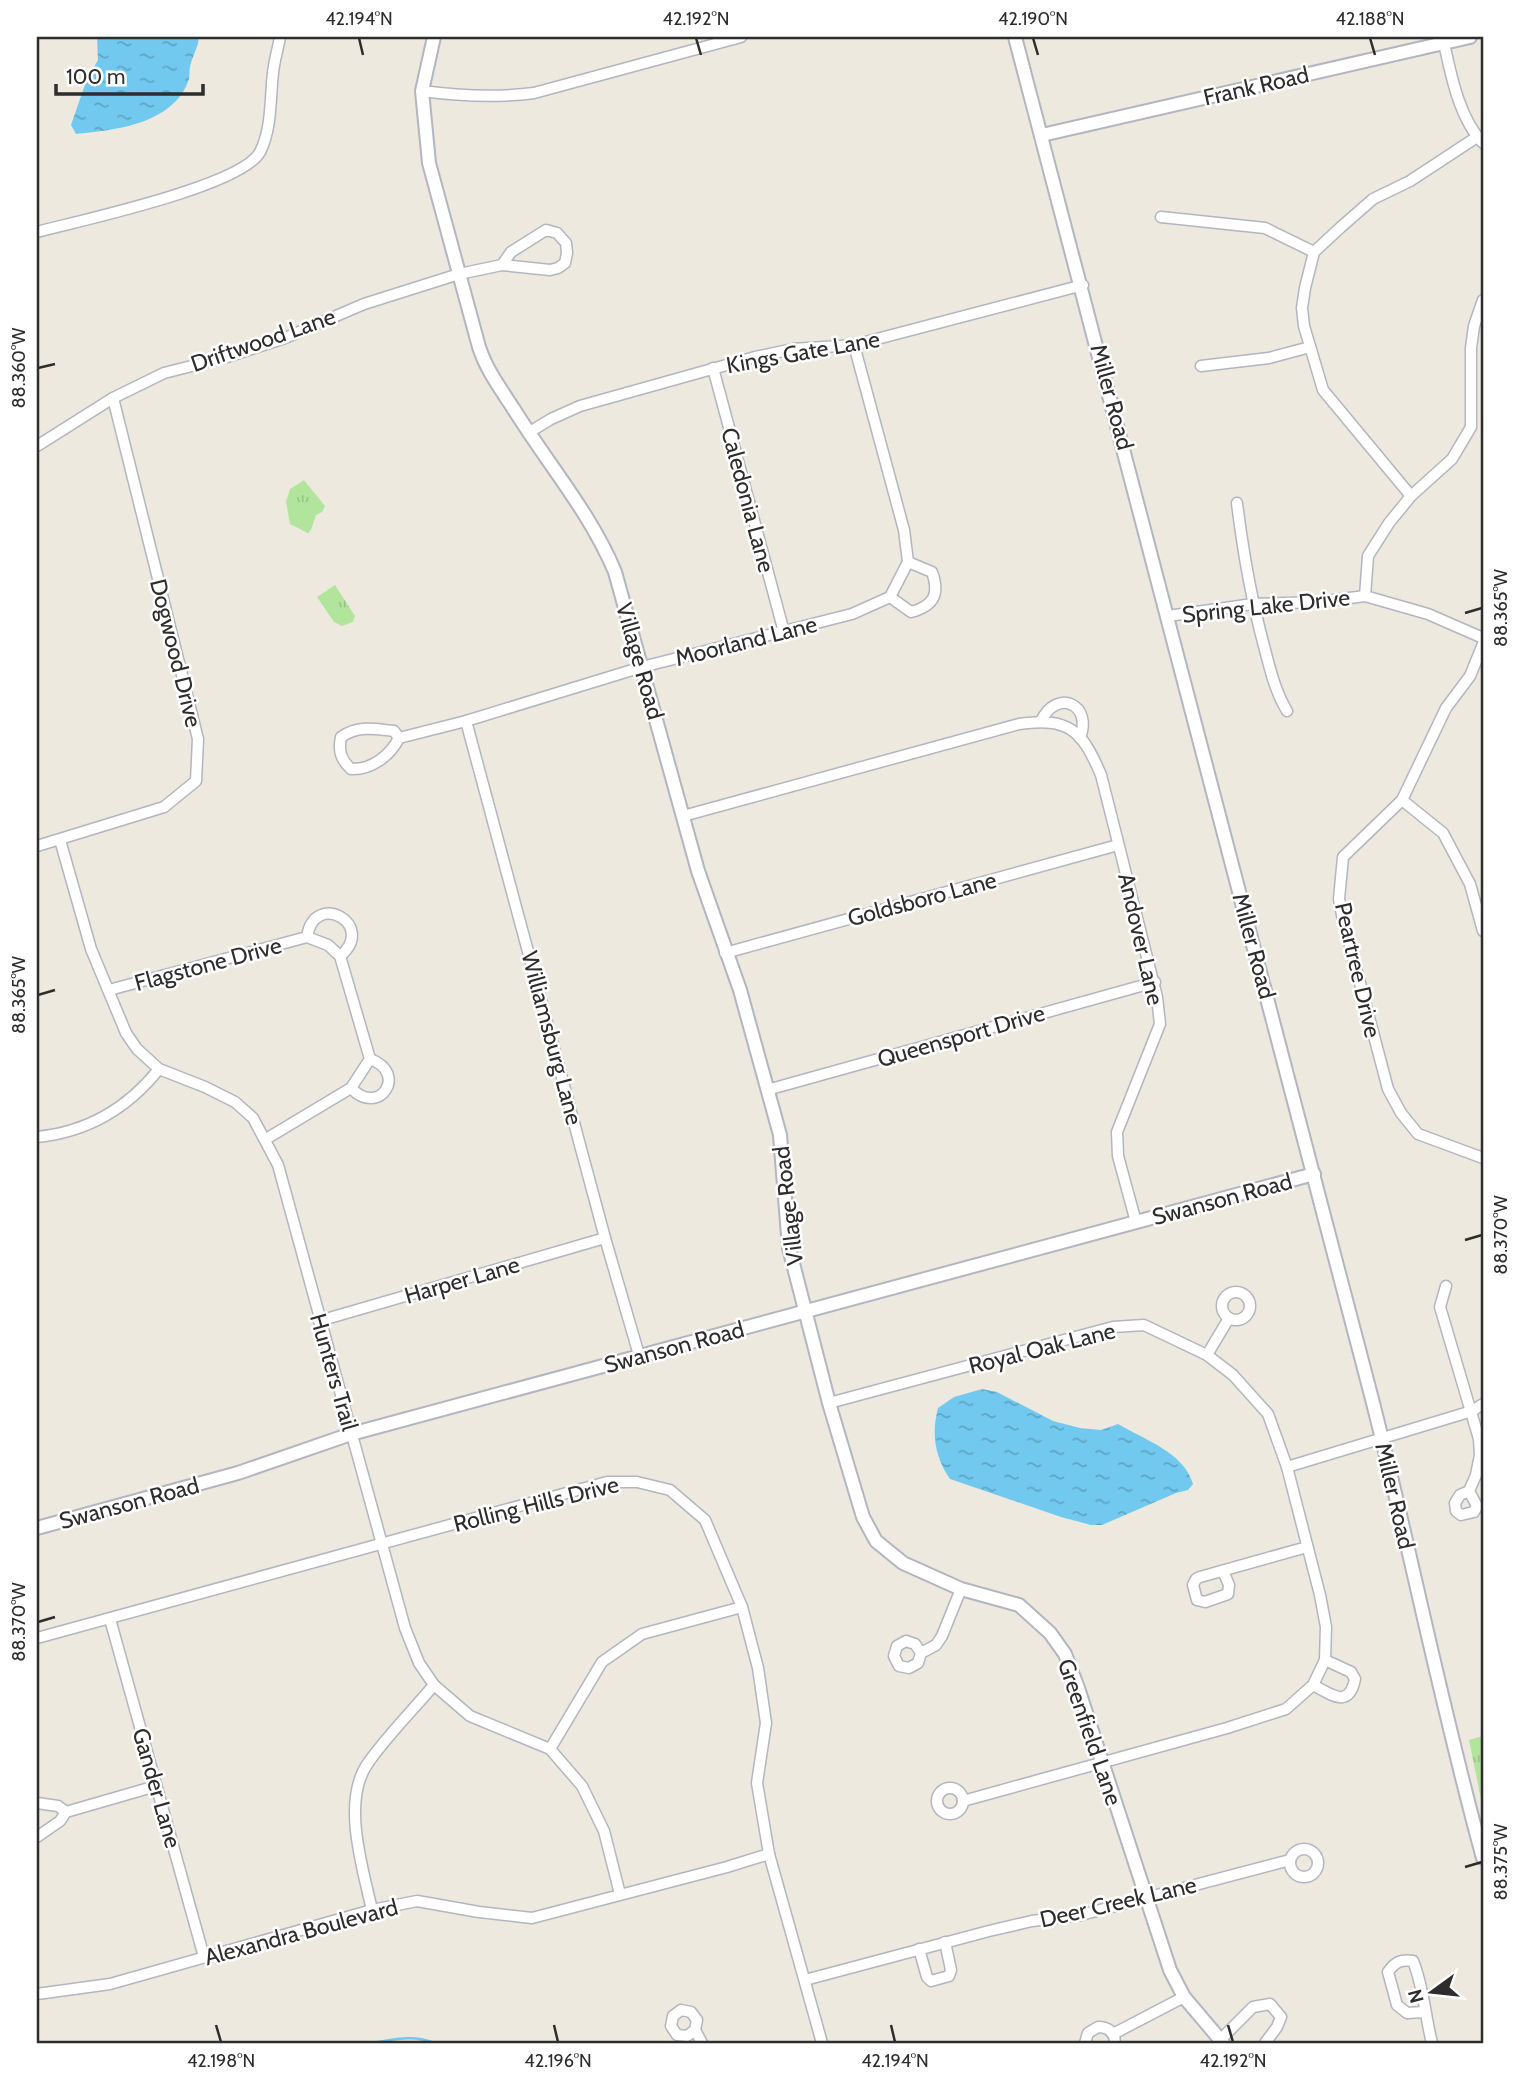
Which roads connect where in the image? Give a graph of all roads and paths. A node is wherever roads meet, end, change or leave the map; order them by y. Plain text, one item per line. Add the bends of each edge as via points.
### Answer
1 (280, 37) edge
2 (434, 37) edge
3 (741, 37) edge
4 (1015, 37) edge
5 (1470, 37) edge
6 (1444, 43) junction
7 (422, 91) junction
8 (1041, 135) junction
9 (1480, 140) edge
10 (1161, 217) dead end
11 (37, 232) edge
12 (1314, 252) junction
13 (502, 265) junction
14 (459, 274) junction
15 (1083, 285) junction
16 (1483, 300) edge
17 (854, 345) junction
18 (1310, 347) junction
19 (1201, 366) dead end
20 (713, 368) junction
21 (113, 398) junction
22 (528, 433) junction
23 (37, 446) edge
24 (1411, 496) junction
25 (1237, 503) dead end
26 (908, 562) junction
27 (1365, 596) junction
28 (890, 597) junction
29 (1253, 604) junction
30 (1168, 616) junction
31 (784, 632) junction
32 (1483, 638) edge
33 (1483, 644) edge
34 (642, 667) junction
35 (1287, 711) dead end
36 (466, 721) junction
37 (1041, 721) junction
38 (399, 738) junction
39 (1080, 738) junction
40 (1402, 800) junction
41 (683, 816) junction
42 (60, 840) junction
43 (1118, 845) junction
44 (37, 846) edge
45 (1483, 931) edge
46 (307, 937) junction
47 (725, 953) junction
48 (340, 956) junction
49 (1155, 982) junction
50 (109, 990) junction
51 (370, 1059) junction
52 (159, 1069) junction
53 (351, 1088) junction
54 (767, 1090) junction
55 (37, 1137) edge
56 (266, 1139) junction
57 (1483, 1158) edge
58 (1314, 1174) junction
59 (1136, 1222) junction
60 (605, 1238) junction
61 (1446, 1286) dead end
62 (807, 1311) junction
63 (1229, 1318) dead end
64 (320, 1321) junction
65 (639, 1355) junction
66 (1207, 1355) junction
67 (830, 1403) junction
68 (1483, 1404) edge
69 (1472, 1411) junction
70 (351, 1434) junction
71 (1382, 1438) junction
72 (1287, 1468) junction
73 (1469, 1491) dead end
74 (37, 1528) edge
75 (382, 1544) junction
76 (1307, 1547) junction
77 (1223, 1571) dead end
78 (961, 1589) junction
79 (742, 1607) junction
80 (110, 1619) junction
81 (37, 1639) edge
82 (921, 1653) dead end
83 (1325, 1660) junction
84 (434, 1685) junction
85 (1313, 1685) junction
86 (550, 1749) junction
87 (1102, 1761) junction
88 (156, 1786) junction
89 (963, 1801) dead end
90 (37, 1803) edge
91 (66, 1812) junction
92 (37, 1837) edge
93 (769, 1854) junction
94 (1483, 1858) edge
95 (1290, 1860) dead end
96 (620, 1894) junction
97 (1146, 1898) junction
98 (372, 1910) junction
99 (945, 1942) junction
100 (919, 1949) junction
101 (204, 1957) junction
102 (804, 1980) junction
103 (37, 1994) edge
104 (1184, 1997) junction
105 (1424, 2012) junction
106 (695, 2030) dead end
107 (1114, 2038) edge
108 (1222, 2042) edge
109 (702, 2043) edge
110 (822, 2043) edge
111 (1085, 2043) edge
112 (1265, 2043) edge
113 (1432, 2043) edge

1 - 11 street via 267,134 259,155 240,171 144,204
2 - 7 street, Village Road
3 - 7 street via 534,93 461,96
4 - 8 street, Miller Road
5 - 6 street, Frank Road
6 - 8 street, Frank Road
6 - 9 street via 1454,92
7 - 14 street, Village Road via 429,163
8 - 15 street, Miller Road
9 - 12 street via 1373,199
10 - 12 street via 1265,228
12 - 18 street via 1302,308
13 - 13 street, Driftwood Lane via 558,268 565,263 566,243 546,230 511,252
13 - 14 street, Driftwood Lane
14 - 21 street, Driftwood Lane via 364,304 285,338 164,373
14 - 22 street, Village Road via 484,363
15 - 17 street, Kings Gate Lane
15 - 30 street, Miller Road
16 - 24 street via 1471,348 1471,428 1452,459
17 - 20 street, Kings Gate Lane via 793,349
17 - 26 street via 904,530
18 - 19 street via 1269,358
18 - 24 street via 1323,390
20 - 22 street, Kings Gate Lane via 566,411
20 - 31 street, Caledonia Lane
21 - 23 street, Driftwood Lane
21 - 42 street, Dogwood Drive via 198,739 196,781 164,807
22 - 34 street, Village Road via 604,545
24 - 27 street via 1368,556
25 - 29 street
26 - 28 street
26 - 28 street via 932,572 937,585 934,598 911,612
27 - 29 street, Spring Lake Drive
27 - 32 street, Spring Lake Drive via 1428,614
28 - 31 street, Moorland Lane via 852,614
29 - 30 street, Spring Lake Drive
29 - 35 street via 1276,693
30 - 58 street, Miller Road
31 - 34 street, Moorland Lane
33 - 40 street, Peartree Drive
34 - 36 street, Moorland Lane
34 - 41 street, Village Road
36 - 38 street, Moorland Lane
36 - 60 street, Williamsburg Lane
37 - 39 street, Andover Lane via 1069,728
37 - 39 street, Andover Lane via 1047,709 1059,703 1072,704 1082,713 1085,726
37 - 41 street, Andover Lane
38 - 38 street, Moorland Lane via 394,731 363,728 341,737 339,747 344,763 351,769 363,769 393,750
39 - 43 street, Andover Lane via 1089,746 1101,775
40 - 45 street via 1443,833 1470,884
40 - 57 street, Peartree Drive via 1343,857 1342,915 1388,1089 1401,1113 1418,1134
41 - 47 street, Village Road
42 - 44 street, Dogwood Drive
42 - 50 street, Hunters Trail via 90,949
43 - 47 street, Goldsboro Lane
43 - 49 street, Andover Lane
46 - 48 street, Flagstone Drive via 328,945
46 - 48 street, Flagstone Drive via 314,920 322,915 341,916 352,932 352,941
46 - 50 street, Flagstone Drive
47 - 54 street, Village Road
48 - 51 street
49 - 54 street, Queensport Drive
49 - 59 street, Andover Lane via 1160,1024 1117,1132 1118,1156
50 - 52 street, Hunters Trail via 126,1033
51 - 53 street
51 - 53 street via 381,1063 389,1085 371,1100 359,1097
52 - 55 street via 141,1092 115,1111 83,1128
52 - 56 street, Hunters Trail via 234,1102 253,1118
53 - 56 street
54 - 62 street, Village Road via 780,1135 789,1248
56 - 64 street, Hunters Trail via 278,1165
58 - 59 street, Swanson Road
58 - 71 street, Miller Road
59 - 62 street, Swanson Road
60 - 64 street, Harper Lane
60 - 65 street, Williamsburg Lane
61 - 69 street via 1440,1307
62 - 65 street, Swanson Road
62 - 67 street, Greenfield Lane
63 - 66 street
64 - 70 street, Hunters Trail
65 - 70 street, Swanson Road
66 - 67 street, Royal Oak Lane via 1144,1325 1113,1327
66 - 72 street, Royal Oak Lane via 1233,1375 1268,1414
67 - 78 street, Greenfield Lane via 863,1517 876,1541 902,1563
68 - 69 street
69 - 71 street
69 - 73 street via 1480,1455
70 - 74 street, Swanson Road via 238,1473
70 - 75 street, Hunters Trail
71 - 72 street
71 - 94 street, Miller Road
72 - 76 street, Royal Oak Lane
75 - 79 street, Rolling Hills Drive via 565,1492 607,1482 637,1482 670,1490 705,1520
75 - 80 street, Rolling Hills Drive
75 - 84 street, Hunters Trail via 405,1628
76 - 77 street
76 - 83 street, Royal Oak Lane via 1326,1626
78 - 82 street via 943,1636
78 - 87 street, Greenfield Lane via 1020,1605 1050,1633 1074,1676
79 - 86 street via 642,1634 602,1662
79 - 93 street, Rolling Hills Drive via 766,1723 757,1783
80 - 81 street, Rolling Hills Drive
80 - 88 street, Gander Lane
83 - 85 street, Royal Oak Lane
83 - 85 street via 1351,1672 1355,1679 1352,1690 1337,1698
84 - 86 street, Hunters Trail via 470,1716
84 - 98 street via 366,1765 355,1799 356,1836
85 - 87 street, Royal Oak Lane via 1286,1709
86 - 96 street, Hunters Trail via 582,1786 604,1830
87 - 89 street, Royal Oak Lane
87 - 97 street, Greenfield Lane
88 - 91 street
88 - 101 street, Gander Lane
90 - 91 street
91 - 92 street
93 - 96 street, Alexandra Boulevard
93 - 102 street, Rolling Hills Drive
95 - 97 street, Deer Creek Lane
96 - 98 street, Alexandra Boulevard via 532,1918 417,1901
97 - 99 street, Deer Creek Lane
97 - 104 street, Greenfield Lane
98 - 101 street, Alexandra Boulevard
99 - 100 street, Deer Creek Lane
99 - 100 street via 949,1976 931,1981
100 - 102 street, Deer Creek Lane
101 - 103 street, Alexandra Boulevard via 110,1984
102 - 110 street, Rolling Hills Drive
104 - 107 street
104 - 108 street, Greenfield Lane
105 - 105 street via 1422,1983 1413,1961 1394,1964 1388,1972 1397,2005 1407,2013
105 - 113 street
106 - 109 street
107 - 111 street via 1098,2027 1088,2033
108 - 112 street, Greenfield Lane via 1253,2007 1270,2004 1281,2017

